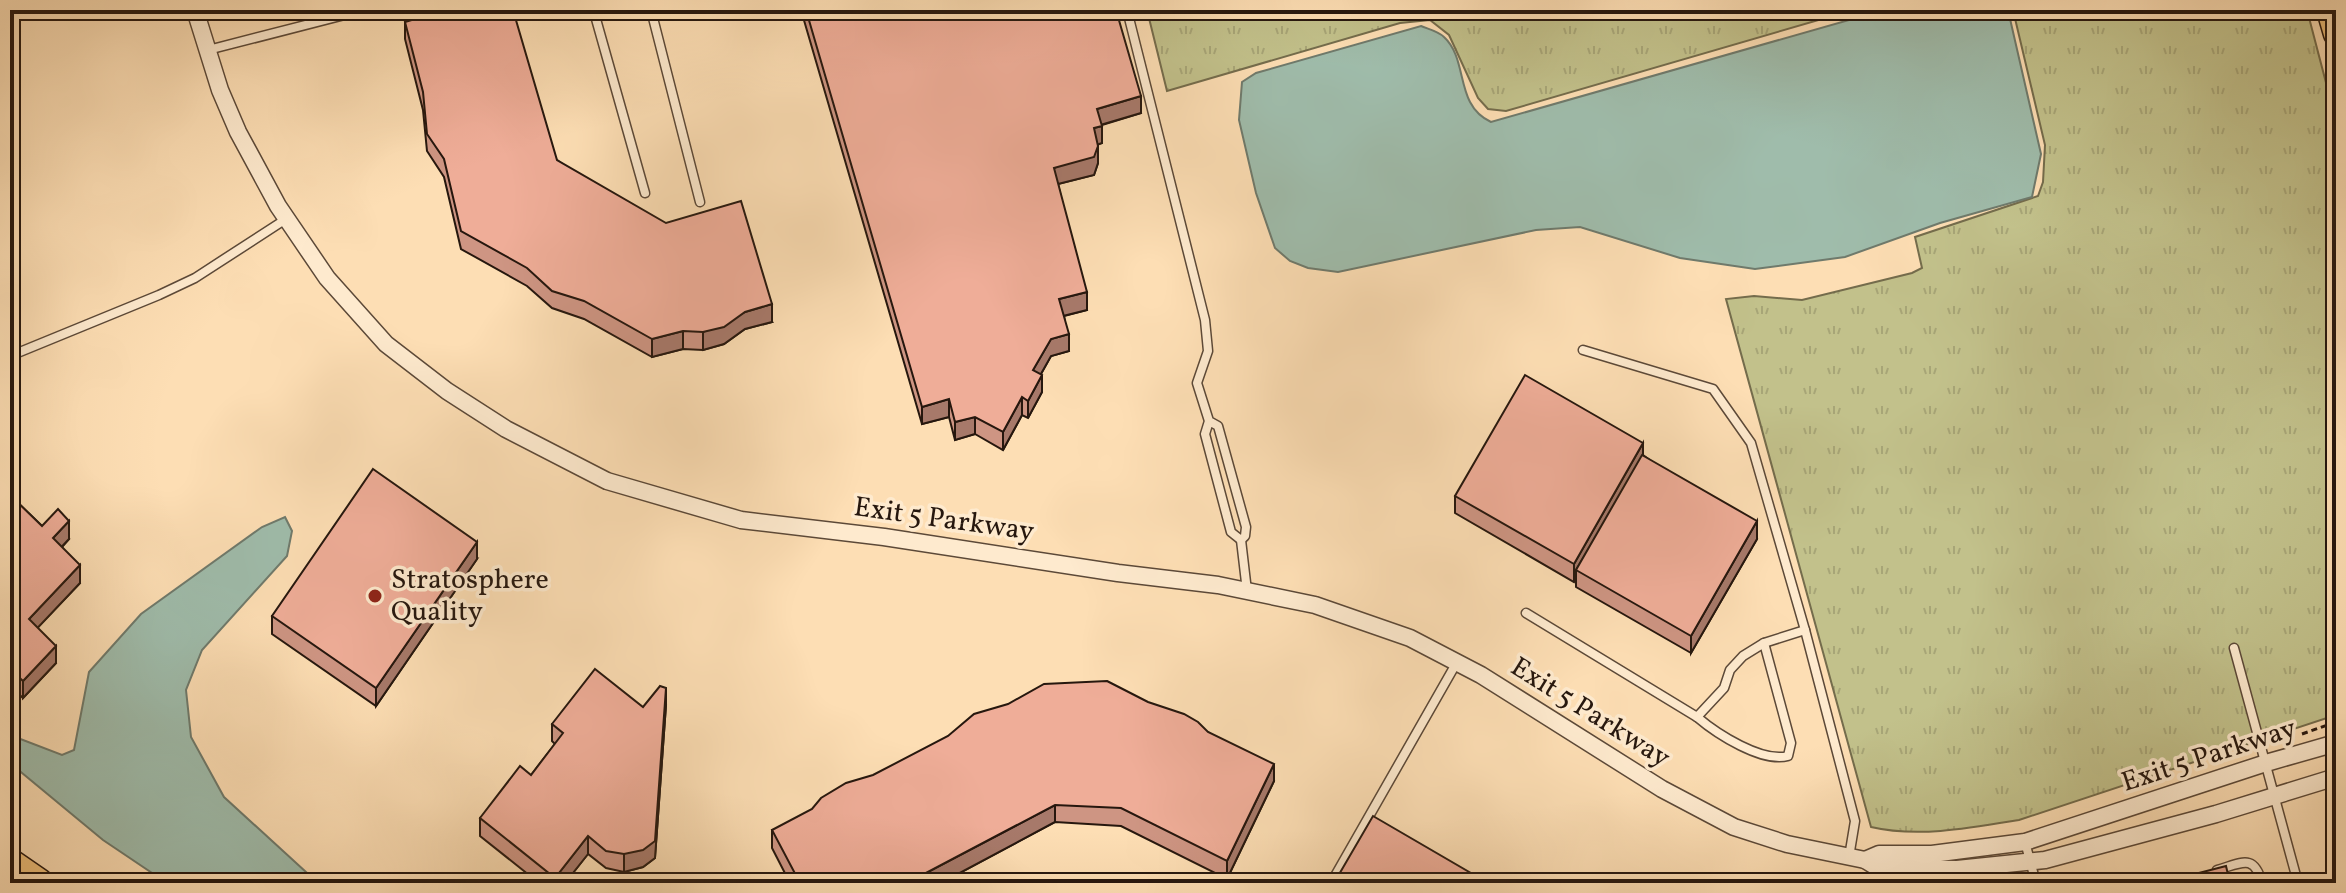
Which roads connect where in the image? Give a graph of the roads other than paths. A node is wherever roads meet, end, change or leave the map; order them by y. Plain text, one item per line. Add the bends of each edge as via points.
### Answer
1 (195, 10) edge
2 (364, 10) edge
3 (651, 10) edge
4 (1127, 10) edge
5 (2329, 10) edge
6 (596, 19) dead end
7 (2336, 34) edge
8 (207, 50) junction
9 (645, 193) dead end
10 (700, 202) dead end
11 (286, 219) junction
12 (1583, 350) dead end
13 (10, 356) edge
14 (1209, 421) junction
15 (1241, 540) junction
16 (1247, 591) junction
17 (1526, 613) dead end
18 (1805, 630) junction
19 (1764, 643) junction
20 (2234, 648) dead end
21 (1457, 662) junction
22 (1697, 717) junction
23 (2336, 743) edge
24 (2266, 763) junction
25 (2336, 777) edge
26 (2274, 795) junction
27 (2025, 842) junction
28 (1857, 859) junction
29 (10, 863) edge
30 (2031, 863) junction
31 (2336, 872) edge
32 (2206, 873) edge
33 (10, 876) edge
34 (19, 883) edge
35 (39, 883) edge
36 (1331, 883) edge
37 (2036, 883) edge
38 (2248, 883) edge
39 (2255, 883) edge
40 (2262, 883) edge
41 (2298, 883) edge
42 (2333, 883) edge

1 - 8 street, Exit 5 Parkway
2 - 8 lane
3 - 10 lane
4 - 14 lane via 1205,320 1208,351 1197,383
5 - 7 main road
6 - 9 lane
8 - 11 street, Exit 5 Parkway via 238,132
11 - 13 lane via 184,283
11 - 16 street, Exit 5 Parkway via 327,278 386,344 506,429 607,481 741,520
12 - 18 lane via 1713,389 1751,443
14 - 15 lane via 1205,434 1231,532
14 - 15 lane via 1218,426 1246,527
15 - 16 lane
16 - 21 street, Exit 5 Parkway via 1315,605 1410,638
17 - 22 lane
18 - 19 lane
18 - 28 lane via 1855,821
19 - 22 lane via 1730,670 1724,688
19 - 22 lane via 1791,743 1788,756 1777,759 1719,736
20 - 24 lane
21 - 28 street, Exit 5 Parkway via 1705,813 1758,836
21 - 36 lane
23 - 24 street, Exit 5 Parkway
24 - 26 lane
24 - 27 street, Exit 5 Parkway
25 - 26 street, Exit 5 Parkway
26 - 30 street, Exit 5 Parkway
26 - 41 lane
27 - 28 street, Exit 5 Parkway
27 - 30 lane
28 - 30 street, Exit 5 Parkway via 1878,868 1918,869
29 - 35 highway
30 - 37 lane
31 - 42 lane
32 - 40 lane via 2248,862 2258,868
33 - 34 highway
38 - 39 lane

